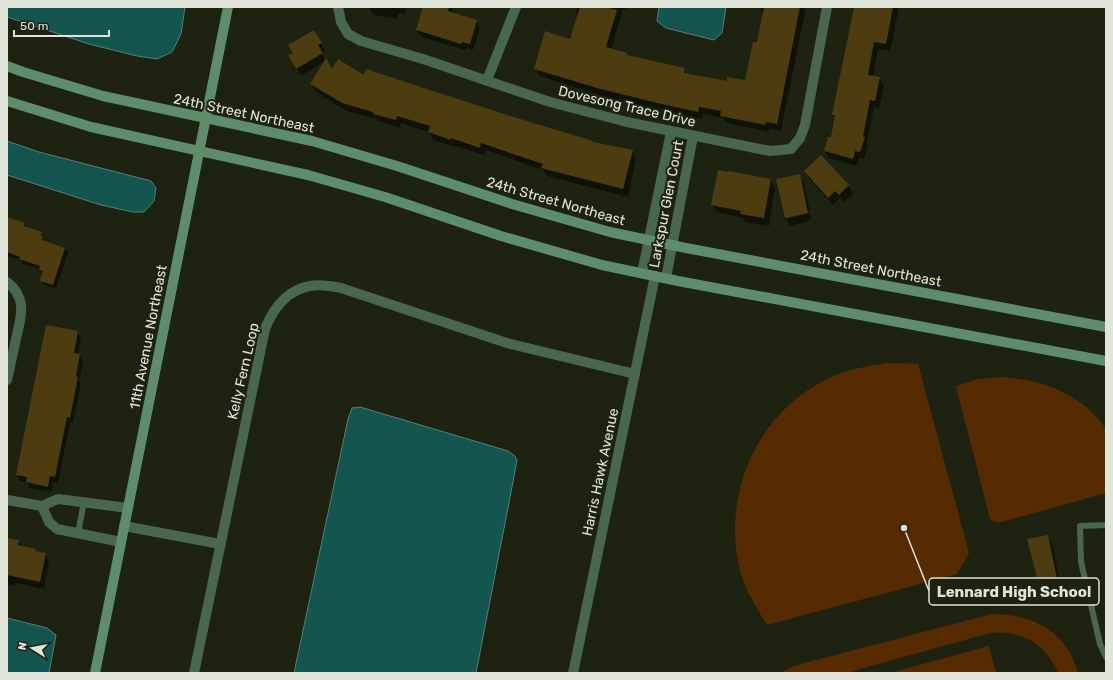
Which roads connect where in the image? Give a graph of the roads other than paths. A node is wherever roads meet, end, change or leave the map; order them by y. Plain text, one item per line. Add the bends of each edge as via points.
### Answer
1 (228, 7) edge
2 (338, 7) edge
3 (516, 7) edge
4 (827, 7) edge
5 (7, 66) edge
6 (488, 80) junction
7 (7, 101) edge
8 (206, 119) junction
9 (671, 132) junction
10 (693, 136) junction
11 (200, 151) junction
12 (648, 240) junction
13 (672, 245) junction
14 (642, 273) junction
15 (655, 276) junction
16 (666, 278) junction
17 (7, 282) edge
18 (1106, 327) edge
19 (1106, 361) edge
20 (635, 374) junction
21 (7, 380) edge
22 (7, 500) edge
23 (84, 502) junction
24 (42, 506) junction
25 (128, 508) junction
26 (1106, 525) edge
27 (124, 526) junction
28 (78, 534) junction
29 (121, 542) junction
30 (220, 544) junction
31 (1106, 657) edge
32 (95, 673) edge
33 (194, 673) edge
34 (573, 673) edge

1 - 8 street, 11th Avenue Northeast
2 - 6 street, Dovesong Trace Drive via 341,22 348,34 361,41
3 - 6 street
4 - 10 street, Dovesong Trace Drive via 805,125 800,138 791,149 770,151
5 - 8 street, 24th Street Northeast via 103,96
6 - 9 street, Dovesong Trace Drive via 550,102
7 - 11 street via 91,127
8 - 11 street, 11th Avenue Northeast
8 - 12 street, 24th Street Northeast via 312,141 512,204
9 - 10 street, Dovesong Trace Drive
9 - 12 street, Larkspur Glen Court
10 - 13 street, Larkspur Glen Court
11 - 14 street via 308,175 385,197 508,238 602,265
11 - 25 street, 11th Avenue Northeast
12 - 13 street, 24th Street Northeast
12 - 14 street, Larkspur Glen Court
13 - 16 street, Larkspur Glen Court
13 - 18 street, 24th Street Northeast
14 - 15 street
15 - 16 street
15 - 20 street, Harris Hawk Avenue
16 - 19 street
17 - 21 street via 18,294 22,314
20 - 30 street, Kelly Fern Loop via 508,344 341,288 310,286 293,292 279,303 265,329
20 - 34 street, Harris Hawk Avenue
22 - 24 street
23 - 24 street via 58,499
23 - 25 street
23 - 28 lane
24 - 28 street via 49,522 57,529
25 - 27 street, 11th Avenue Northeast
26 - 31 lane via 1080,526 1081,562 1100,644
27 - 29 street, 11th Avenue Northeast
27 - 30 street
28 - 29 street
29 - 32 street, 11th Avenue Northeast
30 - 33 street, Kelly Fern Loop

